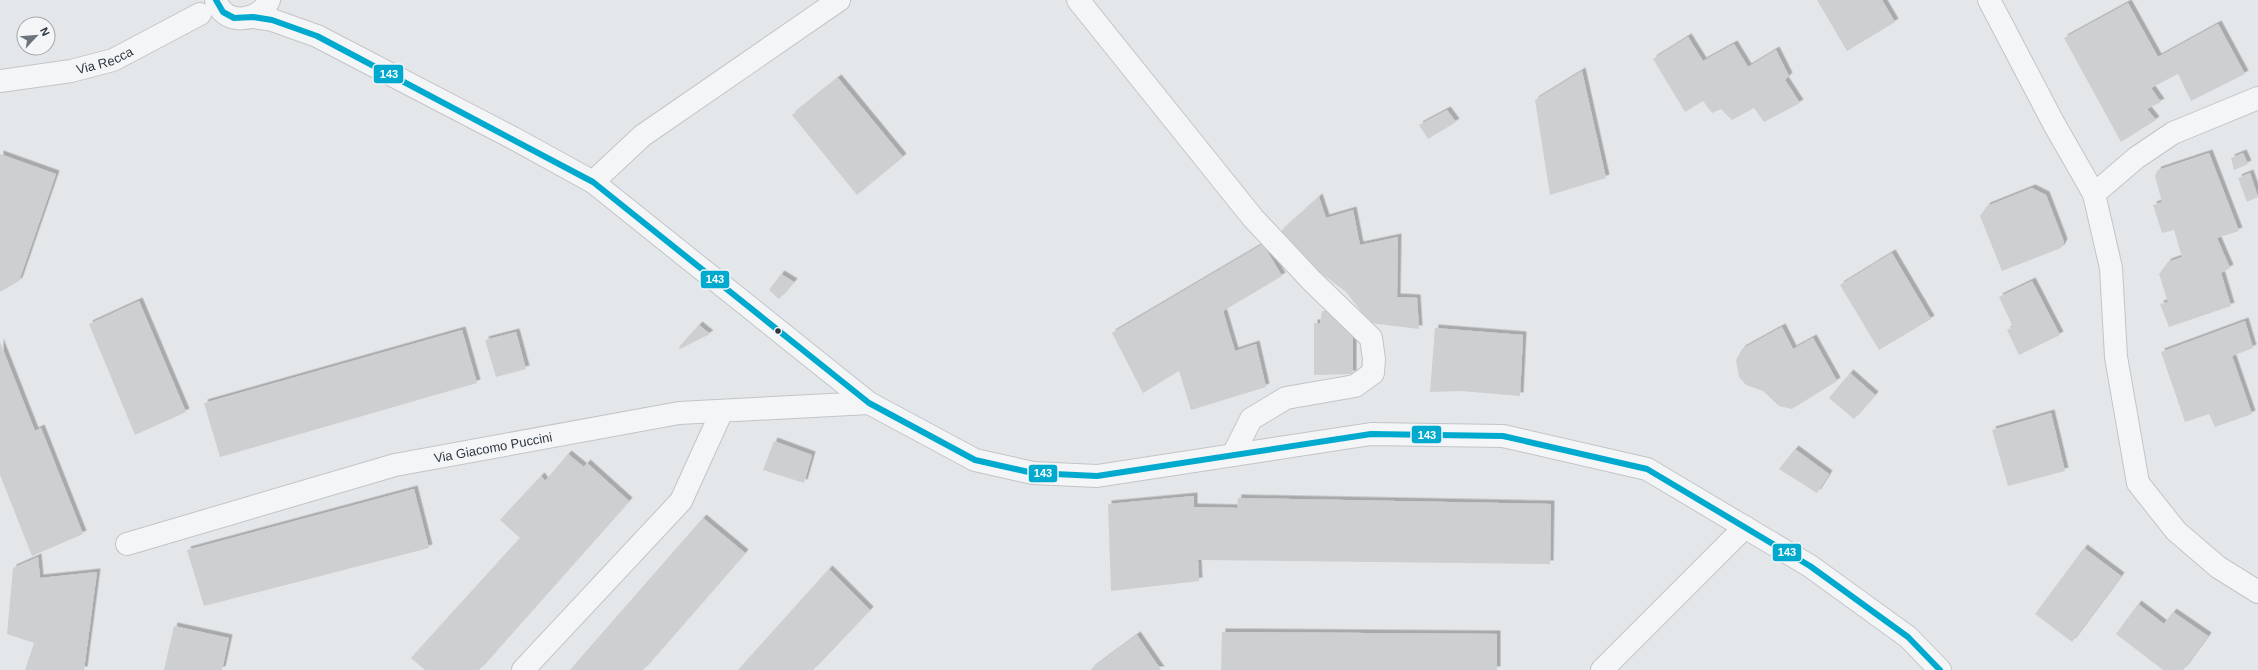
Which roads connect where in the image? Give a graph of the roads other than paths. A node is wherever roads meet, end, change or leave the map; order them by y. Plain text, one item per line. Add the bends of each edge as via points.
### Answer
1 (269, 0) edge
2 (277, 0) edge
3 (839, 0) edge
4 (1078, 0) edge
5 (1989, 0) edge
6 (212, 6) edge
7 (253, 17) junction
8 (317, 36) junction
9 (0, 81) edge
10 (2258, 98) edge
11 (593, 182) junction
12 (2094, 194) junction
13 (869, 403) junction
14 (722, 411) junction
15 (1233, 455) junction
16 (1745, 527) junction
17 (127, 544) dead end
18 (2258, 592) edge
19 (523, 670) edge
20 (1602, 670) edge
21 (1940, 670) edge

1 - 7 street via 261,12
2 - 8 street
3 - 11 street via 642,136
4 - 15 street via 1253,218 1312,281 1371,338 1373,373 1356,386 1286,398 1250,419
5 - 12 street
6 - 7 street via 234,18
6 - 9 street, Via Recca via 113,60 71,71
7 - 8 street via 272,20
8 - 11 street
10 - 12 street via 2173,133 2136,158
11 - 13 street
12 - 18 street via 2112,268 2116,357 2138,483 2176,531 2218,567
13 - 14 street, Via Giacomo Puccini
13 - 15 street via 975,460 1033,473 1097,476
14 - 17 street, Via Giacomo Puccini via 679,413 395,465
14 - 19 street via 681,501
15 - 16 street via 1371,434 1503,436 1647,469
16 - 20 street
16 - 21 street via 1810,566 1908,637

